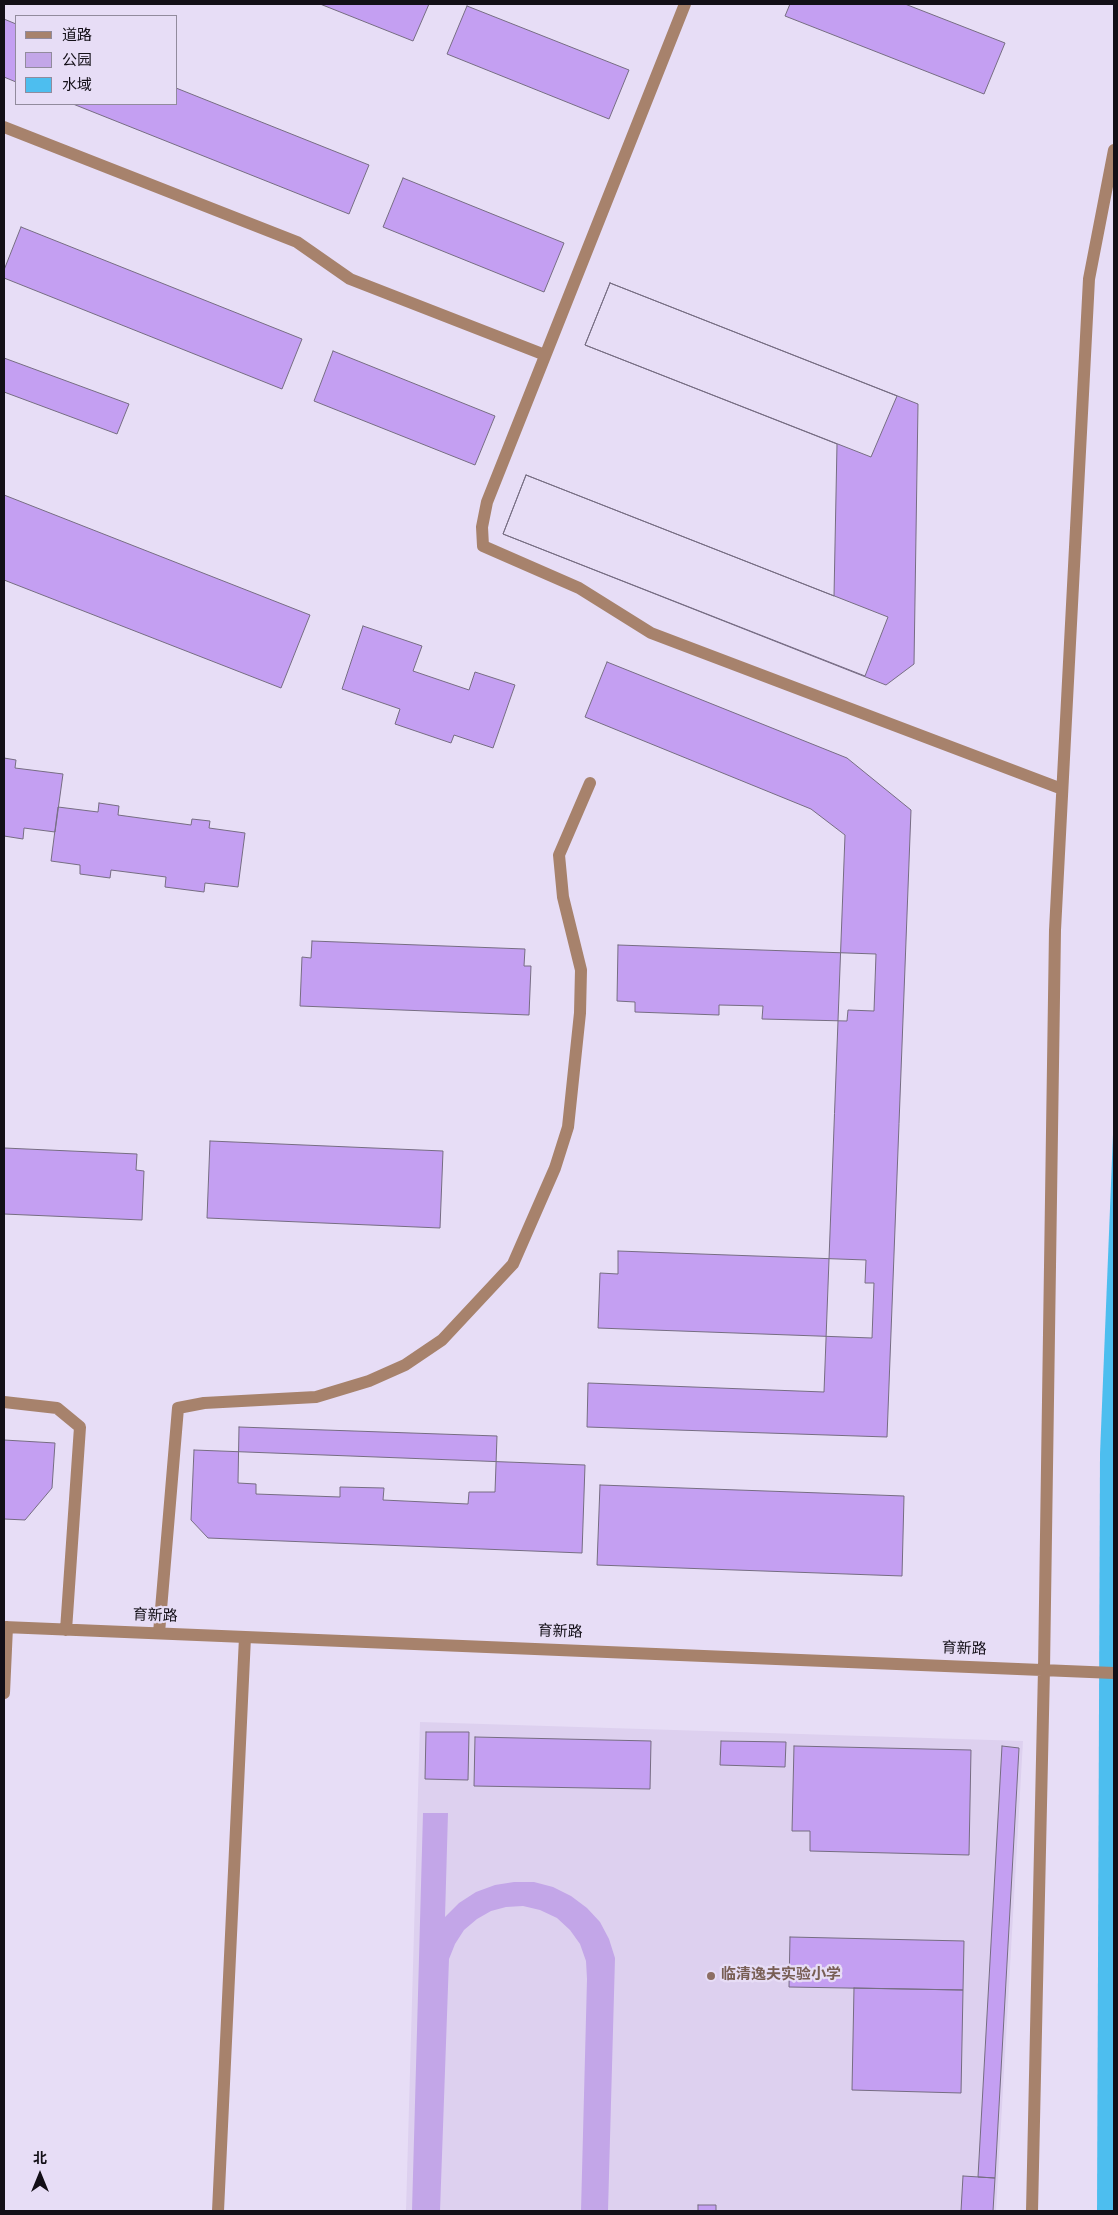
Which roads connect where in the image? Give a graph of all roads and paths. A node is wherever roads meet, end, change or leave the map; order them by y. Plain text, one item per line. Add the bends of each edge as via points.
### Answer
1 (685, 4) edge
2 (4, 127) edge
3 (1114, 150) edge
4 (545, 355) junction
5 (590, 783) dead end
6 (1062, 789) junction
7 (4, 1402) edge
8 (5, 1627) edge
9 (66, 1630) junction
10 (159, 1634) junction
11 (245, 1637) junction
12 (1044, 1669) junction
13 (1114, 1672) edge
14 (4, 1693) edge
15 (218, 2211) edge
16 (1032, 2211) edge

1 - 4 street
2 - 4 street via 297,242 350,279
3 - 6 street via 1089,279
4 - 6 street via 487,502 482,527 483,546 579,588 651,633
5 - 10 street via 559,855 563,897 581,970 580,1013 568,1127 555,1168 513,1264 442,1340 405,1365 369,1381 316,1397 204,1403 178,1408
6 - 12 street via 1055,930
7 - 9 street via 56,1408 80,1427
8 - 9 street, 育新路
8 - 14 street
9 - 10 street, 育新路
10 - 11 street, 育新路
11 - 12 street, 育新路
11 - 15 street
12 - 13 street, 育新路
12 - 16 street

